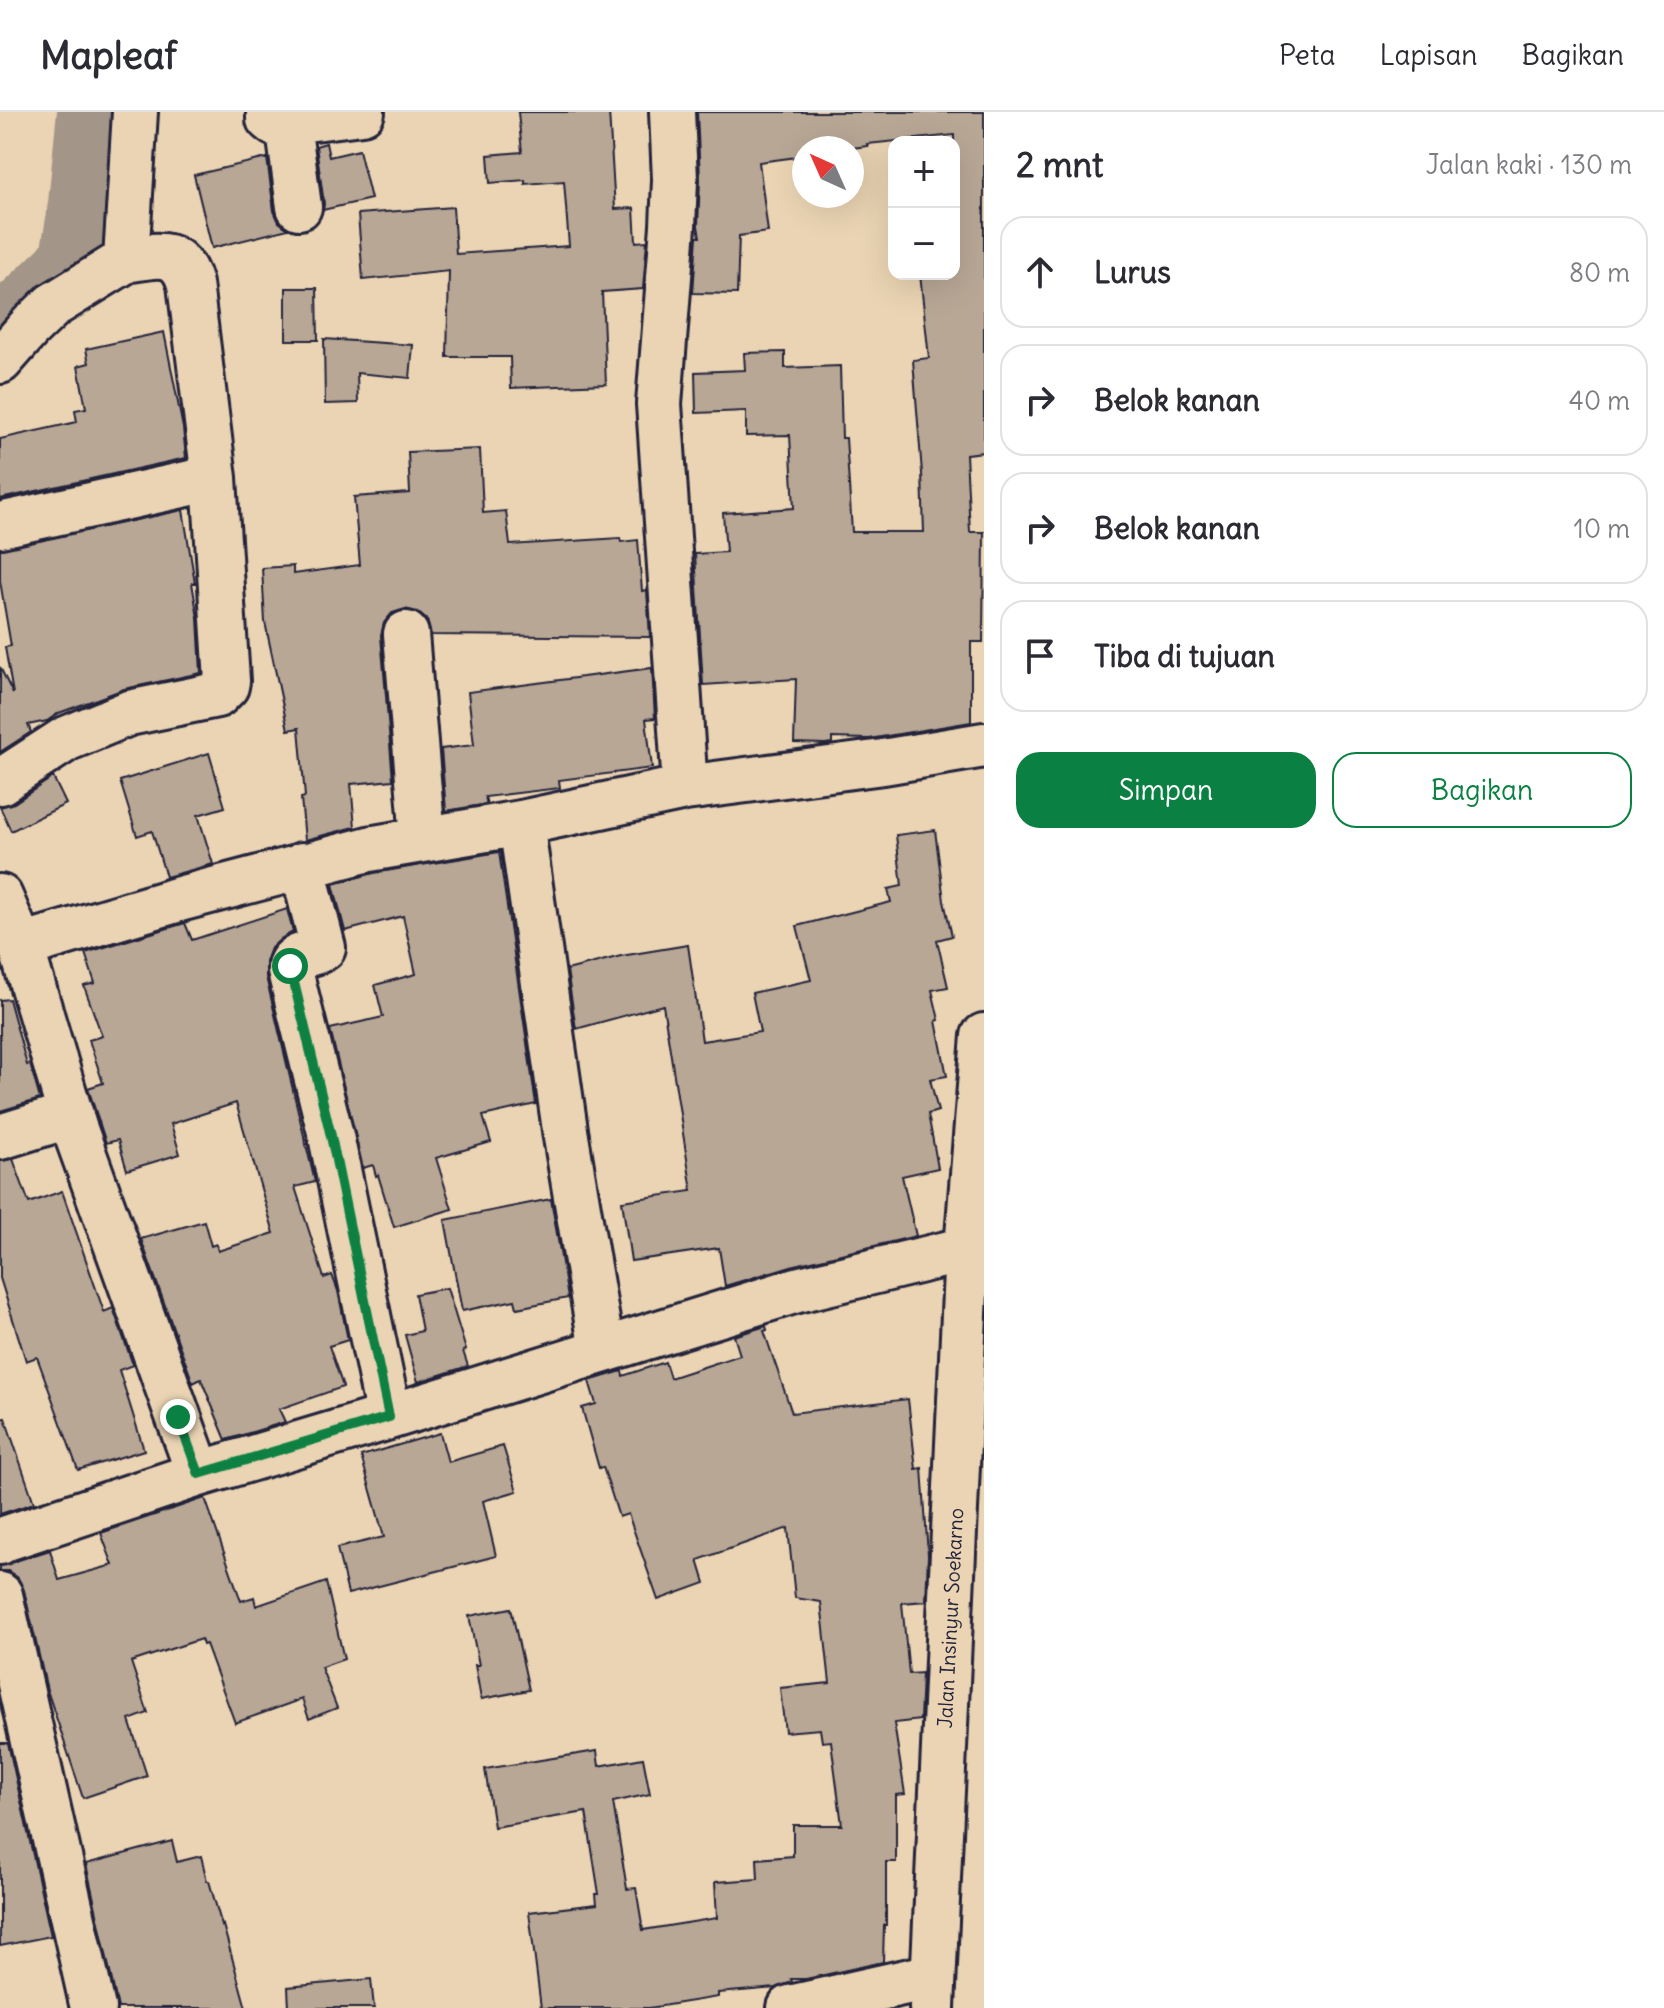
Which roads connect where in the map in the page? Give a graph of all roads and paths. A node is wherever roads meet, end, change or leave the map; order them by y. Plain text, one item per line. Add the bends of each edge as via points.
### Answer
1 (135, 112) edge
2 (362, 112) edge
3 (672, 112) edge
4 (278, 117) edge
5 (299, 207) dead end
6 (126, 260) junction
7 (0, 361) edge
8 (214, 478) junction
9 (0, 525) edge
10 (406, 634) dead end
11 (984, 745) edge
12 (0, 782) edge
13 (685, 788) junction
14 (521, 823) junction
15 (423, 839) junction
16 (302, 865) junction
17 (0, 897) edge
18 (21, 946) junction
19 (984, 1036) edge
20 (71, 1115) junction
21 (0, 1137) edge
22 (976, 1247) edge
23 (602, 1350) junction
24 (389, 1417) junction
25 (199, 1474) junction
26 (0, 1542) edge
27 (0, 1595) edge
28 (933, 1992) edge
29 (93, 2008) edge
30 (790, 2008) edge

1 - 6 street
2 - 4 street
3 - 13 street via 673,226 659,404
4 - 5 street
6 - 7 street via 53,305
6 - 8 street via 162,254 187,274
8 - 9 street
8 - 12 street via 226,686 217,695 129,713 66,739
10 - 15 street
11 - 13 street
13 - 14 street
14 - 15 street
14 - 23 street
15 - 16 street
16 - 18 street
16 - 24 street via 323,948 294,959 290,971 331,1136
17 - 18 street
18 - 20 street
19 - 22 street, Jalan Insinyur Soekarno
20 - 21 street
20 - 25 street
22 - 23 street via 797,1290
22 - 28 street, Jalan Insinyur Soekarno
23 - 24 street
24 - 25 street
25 - 26 street
27 - 29 street
28 - 30 street

